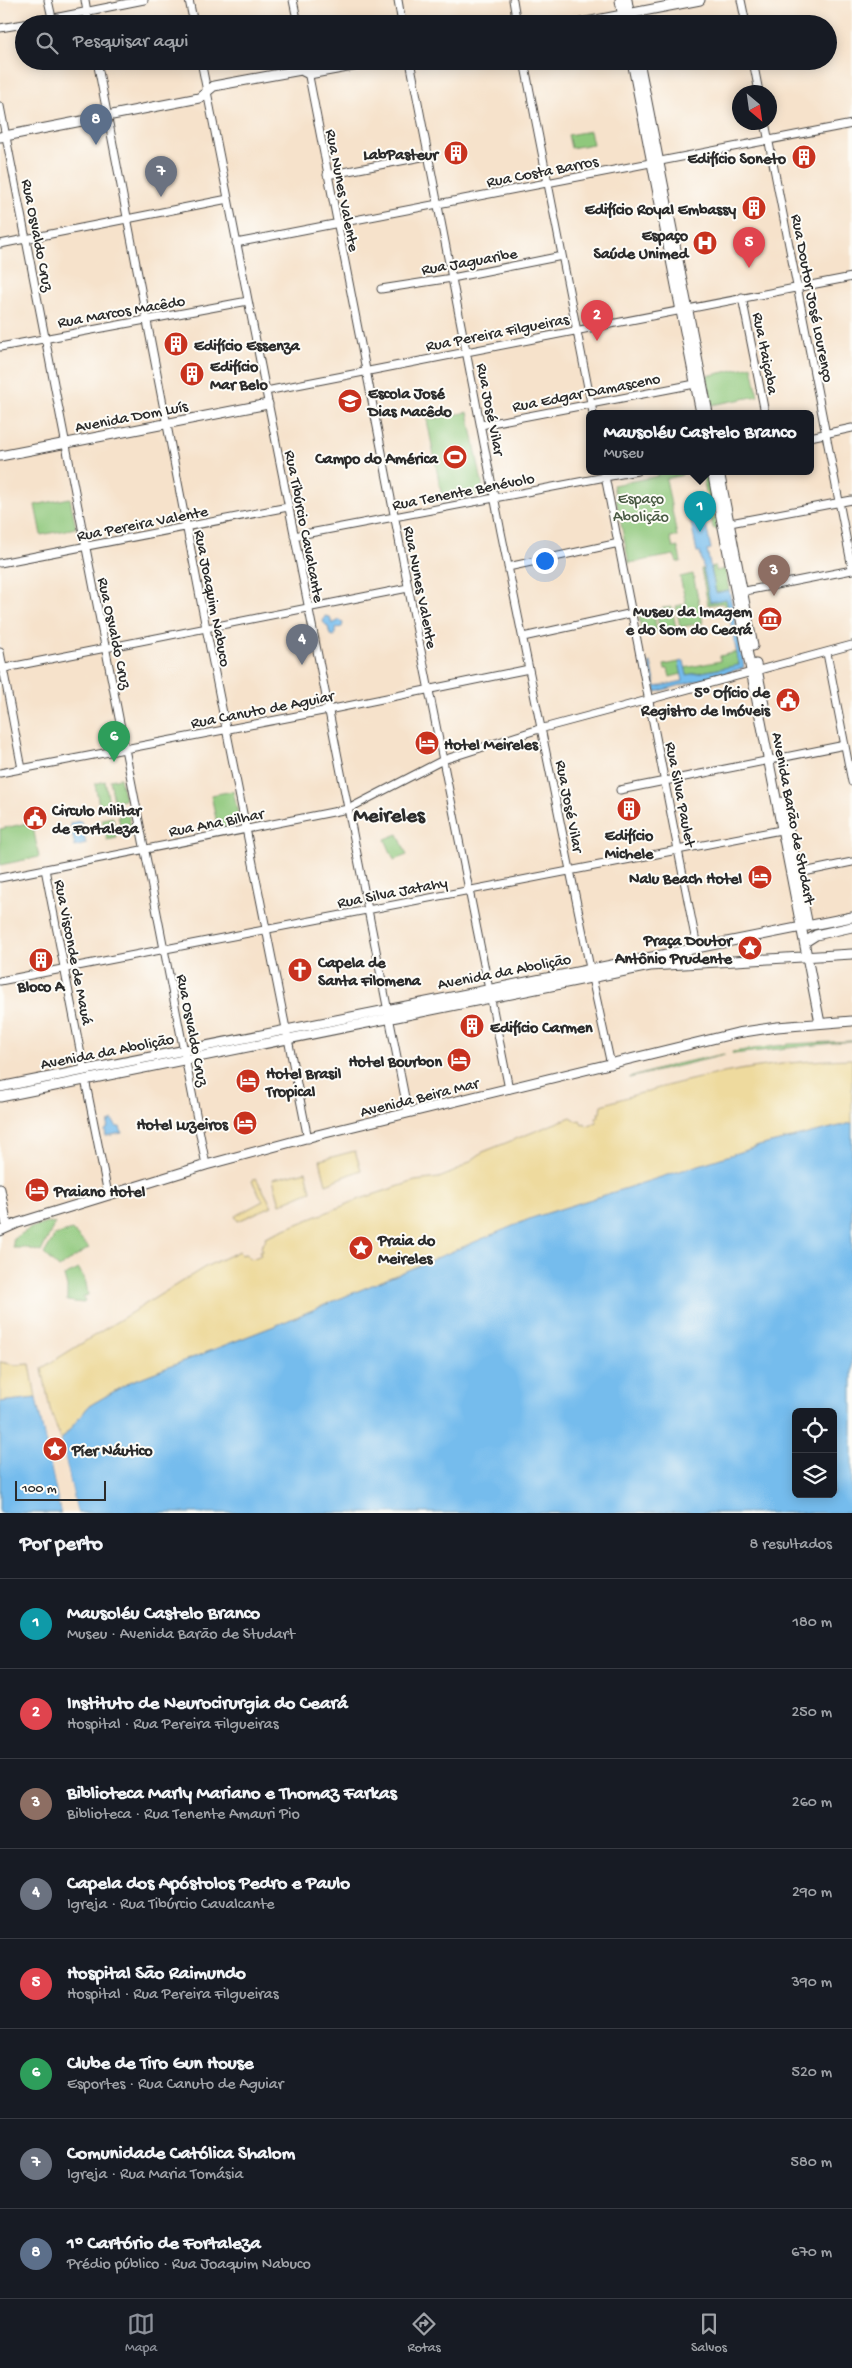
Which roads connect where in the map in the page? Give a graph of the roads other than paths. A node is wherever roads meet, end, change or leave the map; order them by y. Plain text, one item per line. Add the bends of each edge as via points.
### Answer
1 (48, 0) edge
2 (85, 0) edge
3 (144, 0) edge
4 (189, 0) edge
5 (293, 0) edge
6 (398, 0) edge
7 (512, 0) edge
8 (620, 0) edge
9 (627, 0) edge
10 (700, 0) edge
11 (741, 0) edge
12 (87, 12) junction
13 (51, 15) edge
14 (70, 15) edge
15 (88, 15) edge
16 (192, 15) edge
17 (296, 15) edge
18 (400, 15) edge
19 (515, 15) edge
20 (624, 15) edge
21 (625, 15) edge
22 (634, 15) edge
23 (744, 15) edge
24 (15, 26) edge
25 (0, 28) edge
26 (98, 70) edge
27 (203, 70) edge
28 (308, 70) edge
29 (331, 70) edge
30 (412, 70) edge
31 (526, 70) edge
32 (634, 70) edge
33 (640, 70) edge
34 (755, 70) edge
35 (309, 74) junction
36 (758, 85) edge
37 (208, 92) junction
38 (0, 106) edge
39 (107, 116) junction
40 (852, 124) edge
41 (767, 130) edge
42 (3, 136) edge
43 (769, 140) junction
44 (427, 156) junction
45 (655, 162) junction
46 (327, 175) junction
47 (548, 182) junction
48 (228, 199) junction
49 (436, 204) junction
50 (126, 218) junction
51 (336, 224) junction
52 (26, 238) junction
53 (236, 243) junction
54 (0, 244) edge
55 (562, 256) junction
56 (852, 276) edge
57 (452, 278) junction
58 (798, 287) junction
59 (381, 289) dead end
60 (742, 297) junction
61 (248, 301) junction
62 (684, 308) junction
63 (147, 320) junction
64 (576, 329) junction
65 (45, 338) junction
66 (0, 347) edge
67 (466, 351) junction
68 (366, 371) junction
69 (695, 384) junction
70 (266, 391) junction
71 (268, 404) junction
72 (591, 404) junction
73 (592, 410) edge
74 (700, 410) edge
75 (707, 410) edge
76 (764, 410) edge
77 (167, 423) junction
78 (481, 425) junction
79 (852, 428) edge
80 (826, 433) junction
81 (814, 435) edge
82 (65, 443) junction
83 (0, 456) edge
84 (600, 475) edge
85 (605, 475) edge
86 (713, 475) edge
87 (720, 475) edge
88 (494, 498) junction
89 (852, 500) edge
90 (839, 502) junction
91 (288, 507) junction
92 (395, 517) junction
93 (726, 524) junction
94 (186, 528) junction
95 (294, 536) junction
96 (619, 544) junction
97 (85, 547) junction
98 (0, 564) edge
99 (508, 567) junction
100 (852, 569) edge
101 (408, 588) junction
102 (739, 592) junction
103 (308, 608) junction
104 (633, 613) junction
105 (206, 628) junction
106 (523, 637) junction
107 (852, 645) edge
108 (106, 648) junction
109 (0, 652) edge
110 (826, 653) junction
111 (2, 669) edge
112 (529, 669) junction
113 (755, 672) junction
114 (429, 688) junction
115 (650, 700) junction
116 (328, 710) junction
117 (542, 728) junction
118 (227, 729) junction
119 (851, 731) edge
120 (842, 733) junction
121 (845, 745) junction
122 (126, 748) junction
123 (443, 760) junction
124 (771, 760) junction
125 (22, 769) junction
126 (0, 773) edge
127 (666, 782) junction
128 (852, 782) edge
129 (620, 790) dead end
130 (348, 809) junction
131 (248, 829) junction
132 (785, 829) junction
133 (146, 848) junction
134 (679, 849) junction
135 (852, 862) edge
136 (46, 869) junction
137 (570, 870) junction
138 (794, 874) junction
139 (0, 878) edge
140 (468, 890) junction
141 (368, 909) junction
142 (852, 917) edge
143 (805, 927) junction
144 (852, 927) edge
145 (266, 929) junction
146 (804, 942) junction
147 (697, 947) junction
148 (165, 948) junction
149 (852, 954) edge
150 (807, 957) junction
151 (590, 968) junction
152 (64, 969) junction
153 (592, 978) junction
154 (0, 981) edge
155 (490, 994) junction
156 (387, 1009) junction
157 (389, 1019) junction
158 (852, 1021) edge
159 (820, 1023) junction
160 (288, 1034) junction
161 (185, 1055) junction
162 (611, 1064) junction
163 (85, 1074) junction
164 (0, 1087) edge
165 (509, 1089) junction
166 (0, 1097) edge
167 (408, 1113) junction
168 (308, 1139) junction
169 (206, 1165) junction
170 (0, 1189) edge
171 (108, 1194) junction
172 (4, 1229) edge

1 - 13 street
2 - 12 street
3 - 12 street
4 - 16 street
5 - 17 street
6 - 18 street
7 - 19 street
8 - 20 main road
9 - 21 main road
10 - 22 main road
11 - 23 street
12 - 14 street
12 - 15 street
24 - 25 street
26 - 39 street, Rua Joaquim Nabuco
27 - 37 street, Rua Tibúrcio Cavalcante
28 - 35 street, Rua Nunes Valente
29 - 35 main road
30 - 44 street, Rua José Vilar
31 - 47 street
32 - 45 main road
33 - 45 main road
34 - 36 street
35 - 37 main road via 301,70 214,86
35 - 46 street, Rua Nunes Valente
37 - 39 main road via 199,98
37 - 48 street, Rua Tibúrcio Cavalcante
38 - 42 street, Rua Osvaldo Cruz
39 - 42 main road
39 - 50 street, Rua Joaquim Nabuco
40 - 43 street, Rua Costa Barros
41 - 43 street, Rua Doutor José Lourenço
42 - 52 street, Rua Osvaldo Cruz
43 - 45 street, Rua Costa Barros
43 - 58 street, Rua Doutor José Lourenço
44 - 46 street
44 - 49 street, Rua José Vilar
45 - 47 street, Rua Costa Barros
45 - 62 main road
46 - 51 street, Rua Nunes Valente
47 - 49 street, Rua Costa Barros
47 - 55 street
48 - 50 street
48 - 53 street, Rua Tibúrcio Cavalcante
49 - 51 street, Rua Costa Barros
49 - 57 street, Rua José Vilar
50 - 52 street
50 - 63 street, Rua Joaquim Nabuco
51 - 53 street, Rua Costa Barros
51 - 68 street, Rua Nunes Valente
52 - 54 street
52 - 65 street, Rua Osvaldo Cruz
53 - 61 street, Rua Tibúrcio Cavalcante
55 - 57 street, Rua Jaguaribe
55 - 64 street
56 - 58 street, Rua Pereira Filgueiras
57 - 59 street, Rua Jaguaribe
57 - 67 street, Rua José Vilar
58 - 60 street, Rua Pereira Filgueiras
58 - 80 street, Rua Doutor José Lourenço
60 - 62 street, Rua Pereira Filgueiras
60 - 76 street, Rua Itaiçaba
61 - 63 street, Rua Marcos Macêdo
61 - 70 street, Rua Tibúrcio Cavalcante
62 - 64 street, Rua Pereira Filgueiras
62 - 69 main road
62 - 75 main road
63 - 65 street, Rua Marcos Macêdo
63 - 77 street, Rua Joaquim Nabuco
64 - 67 street, Rua Pereira Filgueiras
64 - 72 street
65 - 66 street, Rua Marcos Macêdo
65 - 82 street, Rua Osvaldo Cruz
67 - 68 street, Rua Pereira Filgueiras
67 - 78 street, Rua José Vilar
68 - 70 street, Rua Pereira Filgueiras
68 - 92 street, Rua Nunes Valente
69 - 72 street, Rua Edgar Damasceno
69 - 74 main road
70 - 71 street, Rua Tibúrcio Cavalcante
71 - 77 main road, Avenida Dom Luís
71 - 91 street, Rua Tibúrcio Cavalcante
72 - 73 street
72 - 78 street, Rua Edgar Damasceno
77 - 82 main road, Avenida Dom Luís
77 - 94 street, Rua Joaquim Nabuco
78 - 88 street, Rua José Vilar
79 - 80 street
80 - 81 street
80 - 90 street, Rua Doutor José Lourenço
82 - 83 main road, Avenida Dom Luís
82 - 97 street, Rua Osvaldo Cruz
84 - 88 street, Rua Tenente Benévolo
85 - 96 street, Rua Silva Paulet
86 - 93 main road, Avenida Barão de Studart
87 - 93 main road, Avenida Barão de Studart
88 - 92 street, Rua Tenente Benévolo
88 - 99 street, Rua José Vilar
89 - 90 street
90 - 93 street
90 - 100 street, Rua Doutor José Lourenço
91 - 94 street, Rua Pereira Valente
91 - 95 street, Rua Tibúrcio Cavalcante
92 - 95 street, Rua Tenente Benévolo
92 - 101 street, Rua Nunes Valente
93 - 102 main road, Avenida Barão de Studart
94 - 97 street, Rua Pereira Valente
94 - 105 street, Rua Joaquim Nabuco
95 - 103 street, Rua Tibúrcio Cavalcante
96 - 99 street
96 - 104 street, Rua Silva Paulet
97 - 98 street, Rua Pereira Valente
97 - 108 street, Rua Osvaldo Cruz
99 - 106 street, Rua José Vilar
100 - 102 street
101 - 103 street
101 - 114 street, Rua Nunes Valente
102 - 113 main road, Avenida Barão de Studart
103 - 105 street
103 - 116 street, Rua Tibúrcio Cavalcante
104 - 106 street
104 - 115 street, Rua Silva Paulet
105 - 108 street
105 - 118 street, Rua Joaquim Nabuco
106 - 112 street, Rua José Vilar
107 - 110 street, Rua Ana Bilhar
108 - 111 street
108 - 122 street, Rua Osvaldo Cruz
109 - 111 street
110 - 113 street, Rua Ana Bilhar
110 - 120 street
111 - 125 street
112 - 114 street, Rua Canuto de Aguiar
112 - 117 street, Rua José Vilar
113 - 115 street, Rua Ana Bilhar
113 - 124 main road, Avenida Barão de Studart
114 - 116 street, Rua Canuto de Aguiar
114 - 123 street, Rua Nunes Valente
115 - 117 street, Rua Ana Bilhar
115 - 127 street, Rua Silva Paulet
116 - 118 street, Rua Canuto de Aguiar
116 - 130 street, Rua Tibúrcio Cavalcante
117 - 123 street, Rua Ana Bilhar
117 - 137 street, Rua José Vilar
118 - 122 street, Rua Canuto de Aguiar
118 - 131 street, Rua Joaquim Nabuco
119 - 120 street
120 - 121 street
121 - 124 street
121 - 128 street
122 - 125 street, Rua Canuto de Aguiar
122 - 133 street, Rua Osvaldo Cruz
123 - 130 street, Rua Ana Bilhar
123 - 140 street, Rua Nunes Valente
124 - 127 street
124 - 132 main road, Avenida Barão de Studart
125 - 126 street, Rua Canuto de Aguiar
127 - 129 street
127 - 134 street, Rua Silva Paulet
130 - 131 street, Rua Ana Bilhar
130 - 141 street, Rua Tibúrcio Cavalcante
131 - 133 street, Rua Ana Bilhar
131 - 145 street, Rua Joaquim Nabuco
132 - 134 street, Rua Silva Jatahy
132 - 138 main road, Avenida Barão de Studart
133 - 136 street, Rua Ana Bilhar
133 - 148 street, Rua Osvaldo Cruz
134 - 137 street, Rua Silva Jatahy
134 - 147 street, Rua Silva Paulet
135 - 138 street
136 - 139 street, Rua Ana Bilhar
136 - 152 street, Rua Visconde de Mauá
137 - 140 street, Rua Silva Jatahy
137 - 151 street, Rua José Vilar
138 - 143 main road, Avenida Barão de Studart
140 - 141 street, Rua Silva Jatahy
140 - 155 street, Rua Nunes Valente
141 - 145 street, Rua Silva Jatahy
141 - 156 street, Rua Tibúrcio Cavalcante
142 - 143 main road, Avenida da Abolição
143 - 146 main road, Avenida Barão de Studart
143 - 147 main road, Avenida da Abolição
144 - 146 main road via 816,935
145 - 148 street, Rua Silva Jatahy
145 - 160 street, Rua Joaquim Nabuco
146 - 150 main road, Avenida Barão de Studart
147 - 151 main road, Avenida da Abolição
148 - 152 street, Rua Silva Jatahy
148 - 161 street, Rua Osvaldo Cruz
149 - 150 main road, Avenida da Abolição
150 - 153 main road, Avenida da Abolição via 650,966
150 - 159 main road, Avenida Barão de Studart
151 - 155 main road, Avenida da Abolição
152 - 154 street, Rua Silva Jatahy
152 - 163 street, Rua Visconde de Mauá
153 - 155 main road, Avenida da Abolição
153 - 162 street
155 - 156 main road, Avenida da Abolição
155 - 157 main road, Avenida da Abolição
155 - 165 street, Rua Nunes Valente
156 - 157 street, Rua Tibúrcio Cavalcante
156 - 160 main road, Avenida da Abolição
157 - 160 main road, Avenida da Abolição
157 - 167 street, Rua Tibúrcio Cavalcante
158 - 159 main road, Avenida Beira Mar
159 - 162 main road, Avenida Beira Mar via 737,1033
160 - 161 main road, Avenida da Abolição
160 - 168 street, Rua Joaquim Nabuco
161 - 163 main road, Avenida da Abolição
161 - 169 street, Rua Osvaldo Cruz
162 - 165 main road, Avenida Beira Mar
163 - 164 main road, Avenida da Abolição
163 - 166 main road, Avenida da Abolição
163 - 171 street, Rua Visconde de Mauá
165 - 167 main road, Avenida Beira Mar
167 - 168 main road, Avenida Beira Mar
168 - 169 main road, Avenida Beira Mar
169 - 171 main road, Avenida Beira Mar
170 - 172 main road
171 - 172 main road, Avenida Beira Mar

